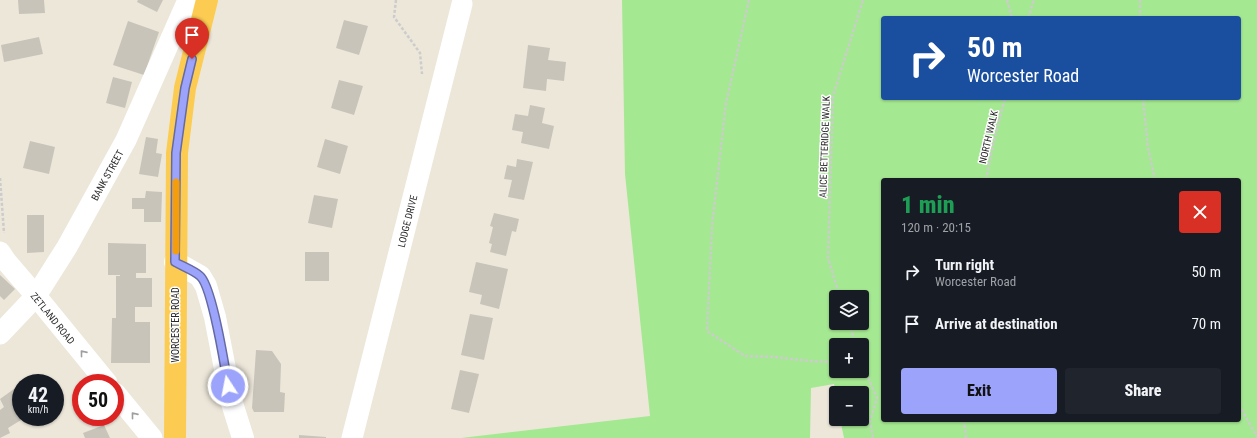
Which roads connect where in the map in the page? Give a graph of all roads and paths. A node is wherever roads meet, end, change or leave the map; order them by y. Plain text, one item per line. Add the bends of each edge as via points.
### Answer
1 (188, 0) edge
2 (207, 0) edge
3 (396, 0) edge
4 (749, 0) edge
5 (863, 0) edge
6 (1007, 0) edge
7 (1034, 0) edge
8 (1140, 0) edge
9 (462, 4) dead end
10 (1011, 16) edge
11 (1029, 16) edge
12 (1140, 16) edge
13 (422, 75) dead end
14 (1004, 100) edge
15 (1143, 100) edge
16 (0, 178) edge
17 (986, 178) edge
18 (1155, 178) edge
19 (3, 257) edge
20 (175, 262) junction
21 (838, 290) edge
22 (36, 296) junction
23 (0, 334) edge
24 (829, 362) edge
25 (100, 374) edge
26 (868, 378) edge
27 (124, 403) edge
28 (1241, 409) edge
29 (964, 422) edge
30 (1257, 437) edge
31 (152, 438) edge
32 (175, 438) edge
33 (243, 438) edge
34 (352, 438) edge
35 (873, 438) edge
36 (966, 438) edge

1 - 22 street, BANK STREET via 126,140 67,247
2 - 20 highway, WORCESTER ROAD via 185,88 176,153
3 - 13 path via 394,17 420,53
4 - 24 path via 726,103 712,226 707,331 745,356
5 - 21 path, ALICE BETTERIDGE WALK via 833,96 828,258
6 - 10 path
7 - 11 path
8 - 12 path
9 - 34 street, LODGE DRIVE
14 - 17 path, NORTH WALK
15 - 18 path via 1148,148
16 - 19 path
19 - 22 street, ZETLAND ROAD
20 - 32 highway, WORCESTER ROAD
20 - 33 main road via 200,276 206,286 215,317 231,400
22 - 23 street, BANK STREET
25 -> 22 street, ZETLAND ROAD
26 - 35 path via 876,398 870,421
31 -> 27 street
28 - 30 path
29 - 36 path

